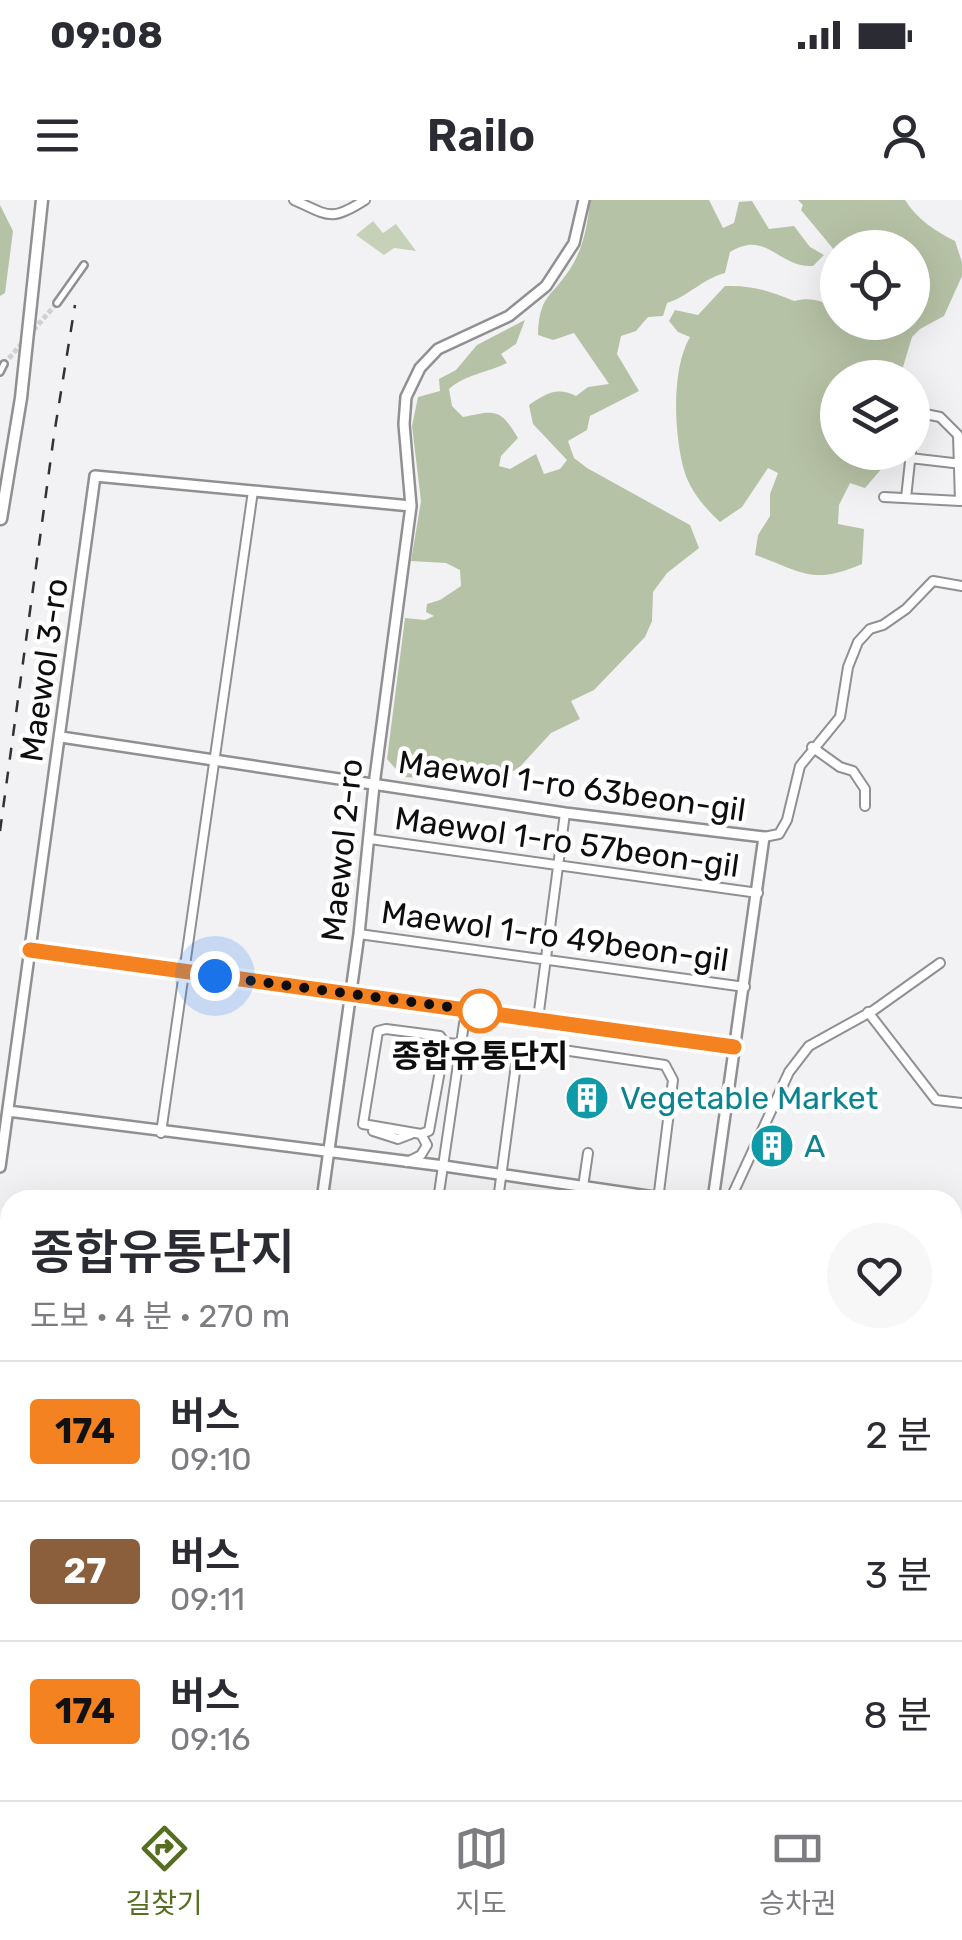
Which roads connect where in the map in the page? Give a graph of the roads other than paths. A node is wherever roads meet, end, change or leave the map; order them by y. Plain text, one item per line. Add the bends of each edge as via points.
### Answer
1 (42, 200) edge
2 (294, 200) edge
3 (365, 200) edge
4 (584, 200) edge
5 (84, 265) dead end
6 (57, 303) tunnel mouth
7 (4, 364) dead end
8 (0, 372) edge
9 (930, 416) edge
10 (930, 459) edge
11 (960, 464) edge
12 (909, 470) edge
13 (252, 491) junction
14 (884, 497) dead end
15 (906, 498) junction
16 (411, 506) junction
17 (0, 521) edge
18 (962, 586) edge
19 (61, 736) junction
20 (812, 748) junction
21 (214, 759) junction
22 (374, 784) junction
23 (865, 806) dead end
24 (565, 813) junction
25 (764, 837) junction
26 (370, 839) junction
27 (557, 867) junction
28 (758, 893) junction
29 (359, 934) junction
30 (30, 950) junction
31 (543, 959) junction
32 (940, 963) dead end
33 (185, 972) junction
34 (745, 987) junction
35 (350, 994) junction
36 (466, 1010) junction
37 (868, 1012) junction
38 (538, 1018) junction
39 (445, 1043) junction
40 (462, 1044) junction
41 (734, 1047) junction
42 (962, 1103) edge
43 (8, 1112) junction
44 (373, 1131) dead end
45 (161, 1133) junction
46 (418, 1133) junction
47 (588, 1153) dead end
48 (328, 1154) junction
49 (406, 1162) junction
50 (444, 1166) junction
51 (0, 1168) edge
52 (501, 1174) junction
53 (583, 1186) junction
54 (323, 1190) edge
55 (440, 1190) edge
56 (499, 1190) edge
57 (583, 1190) edge
58 (608, 1190) edge
59 (659, 1190) edge
60 (714, 1190) edge
61 (735, 1190) edge

1 - 17 main road via 22,398
2 - 3 street via 328,216
4 - 16 street, Maewol 2-ro via 574,243 546,286 509,316 438,349 412,380 404,424
5 - 6 street
7 - 8 street
9 - 11 street via 958,435
10 - 11 street
11 - 15 street via 960,501
12 - 15 street
13 - 16 street
13 - 19 street, Maewol 3-ro via 95,476
13 - 21 street
14 - 15 street
16 - 22 street, Maewol 2-ro
18 - 20 street via 933,581 894,618 862,636 848,667 840,717
19 - 21 street, Maewol 1-ro 63beon-gil
19 - 30 street, Maewol 3-ro
20 - 23 street via 853,771 866,790
20 - 25 street via 800,766 784,827 776,837
21 - 22 street, Maewol 1-ro 63beon-gil
21 - 33 street
22 - 24 street, Maewol 1-ro 63beon-gil
22 - 26 street, Maewol 2-ro
24 - 25 street, Maewol 1-ro 63beon-gil
24 - 27 street
25 - 28 street
26 - 27 street, Maewol 1-ro 57beon-gil
26 - 29 street, Maewol 2-ro
27 - 28 street, Maewol 1-ro 57beon-gil
27 - 31 street
28 - 34 street
29 - 31 street, Maewol 1-ro 49beon-gil
29 - 35 street, Maewol 2-ro
30 - 33 street
30 - 43 street, Maewol 3-ro
31 - 34 street, Maewol 1-ro 49beon-gil
31 - 38 street
32 - 37 street
33 - 35 street
33 - 45 street
34 - 41 street
35 - 36 street
35 - 48 street, Maewol 2-ro
36 - 38 street
36 - 40 street
37 - 42 street via 936,1100
37 - 61 street via 796,1060
38 - 41 street
39 - 40 street
39 - 46 street via 432,1126
39 - 46 street via 440,1036 376,1033 363,1124
40 - 50 street
41 - 60 street
43 - 45 street
43 - 51 street, Maewol 3-ro
44 - 46 street via 398,1138
45 - 48 street
46 - 49 street via 427,1145
47 - 53 street
48 - 49 street
48 - 54 street, Maewol 2-ro
49 - 50 street
50 - 52 street
50 - 55 street
52 - 53 street
52 - 56 street
52 - 59 street via 518,1057 529,1045 665,1065 673,1075
53 - 57 street
53 - 58 street

